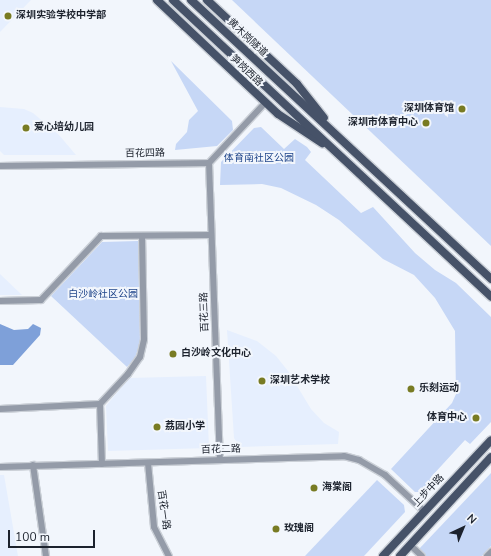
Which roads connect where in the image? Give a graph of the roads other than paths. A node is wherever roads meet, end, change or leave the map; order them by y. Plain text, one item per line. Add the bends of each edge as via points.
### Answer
1 (156, 0) edge
2 (173, 0) edge
3 (191, 0) edge
4 (207, 0) edge
5 (265, 103) junction
6 (340, 137) junction
7 (330, 146) junction
8 (209, 163) junction
9 (0, 166) edge
10 (211, 235) junction
11 (142, 236) junction
12 (480, 268) junction
13 (471, 278) junction
14 (491, 279) edge
15 (491, 297) edge
16 (0, 301) edge
17 (100, 404) junction
18 (0, 409) edge
19 (491, 440) edge
20 (491, 457) edge
21 (220, 460) junction
22 (148, 463) junction
23 (102, 464) junction
24 (33, 465) junction
25 (0, 467) edge
26 (424, 511) junction
27 (410, 545) junction
28 (491, 552) edge
29 (46, 556) edge
30 (169, 556) edge
31 (383, 556) edge
32 (400, 556) edge
33 (422, 556) edge
34 (488, 556) edge

1 - 5 main road, 笋岗西路
2 - 7 main road, 笋岗西路
3 - 6 main road, 黄木岗隧道
4 - 6 main road via 297,84
5 - 7 main road, 笋岗西路 via 299,129
5 - 8 street
6 - 12 main road
7 - 13 main road, 笋岗西路
8 - 9 street, 百花四路
8 - 10 street, 百花三路
10 - 11 street
10 - 21 street, 百花三路
11 - 16 street via 101,236 41,300
11 - 17 street via 143,350 131,370
12 - 13 main road
12 - 14 main road
13 - 15 main road, 笋岗西路
17 - 18 street
17 - 23 street
19 - 26 main road, 上步中路
20 - 27 main road
21 - 22 street, 百花二路
21 - 26 street, 百花二路 via 335,456 360,460 385,475
22 - 23 street, 百花二路
22 - 30 street, 百花一路 via 154,527
23 - 24 street, 百花二路
24 - 25 street, 百花二路
24 - 29 street
26 - 31 main road, 上步中路
27 - 32 main road
27 - 33 street
28 - 34 street

